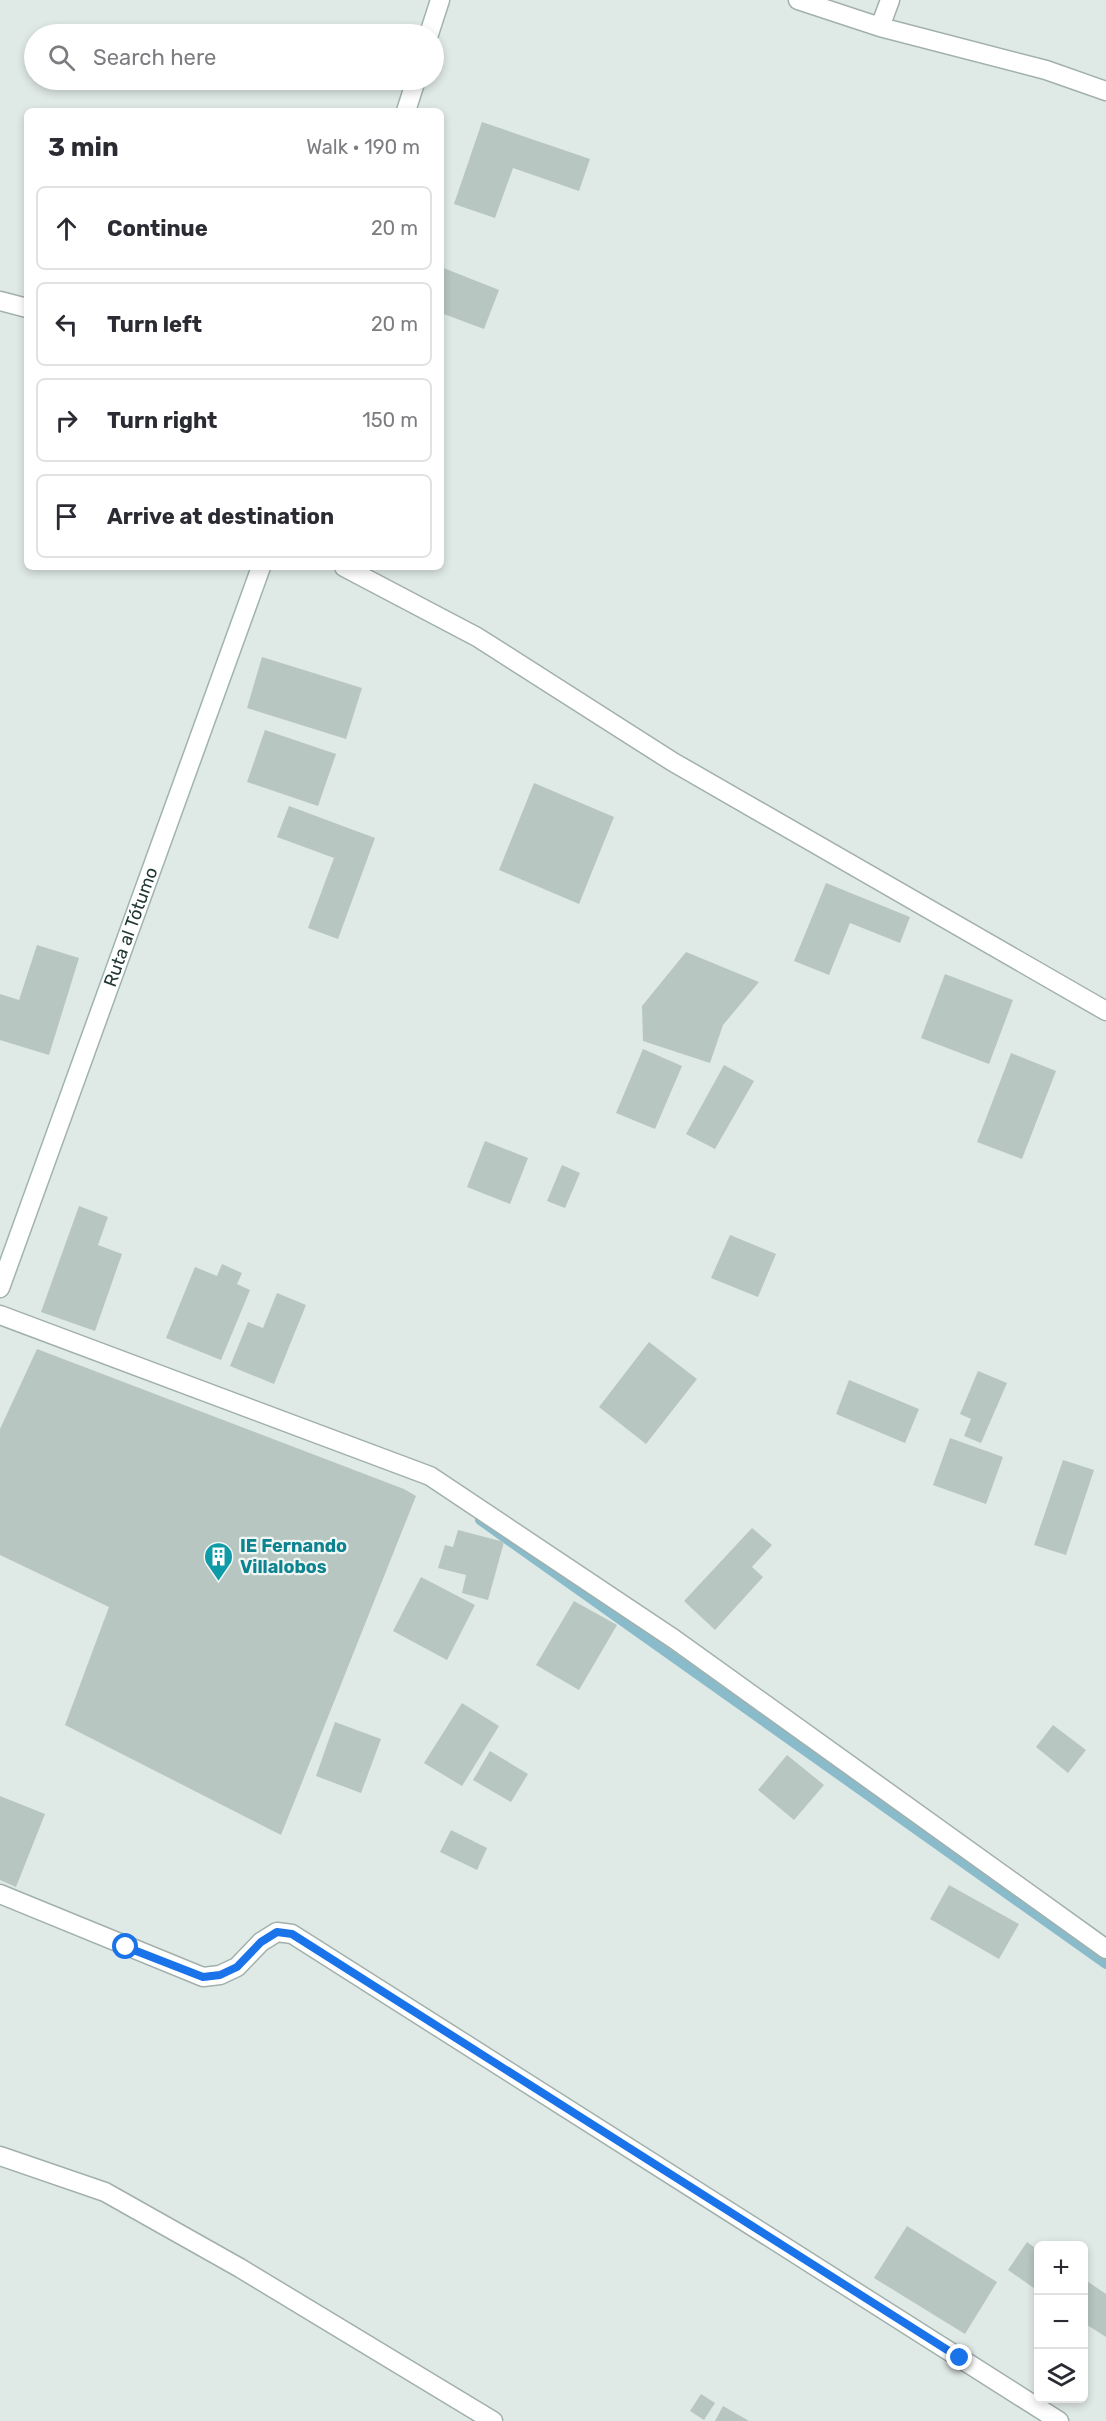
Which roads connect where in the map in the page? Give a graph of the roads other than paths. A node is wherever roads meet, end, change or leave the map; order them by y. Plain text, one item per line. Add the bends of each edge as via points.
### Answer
1 (440, 0) edge
2 (798, 0) edge
3 (890, 0) edge
4 (432, 24) edge
5 (880, 27) junction
6 (413, 90) edge
7 (1106, 91) edge
8 (407, 108) edge
9 (0, 301) edge
10 (24, 307) edge
11 (260, 570) edge
12 (350, 570) edge
13 (1106, 1011) edge
14 (0, 1288) edge
15 (0, 1315) edge
16 (0, 1894) edge
17 (1106, 1949) edge
18 (0, 2156) edge
19 (493, 2421) edge
20 (1059, 2421) edge

1 - 4 street
2 - 5 street
3 - 5 street
5 - 7 street via 1046,70
6 - 8 street
9 - 10 street
11 - 14 street, Ruta al Tótumo
12 - 13 street via 477,637 673,762
15 - 17 street via 430,1476 674,1639
16 - 20 street via 203,1977 237,1967 261,1942 277,1932 292,1934
18 - 19 street via 105,2192 240,2268

